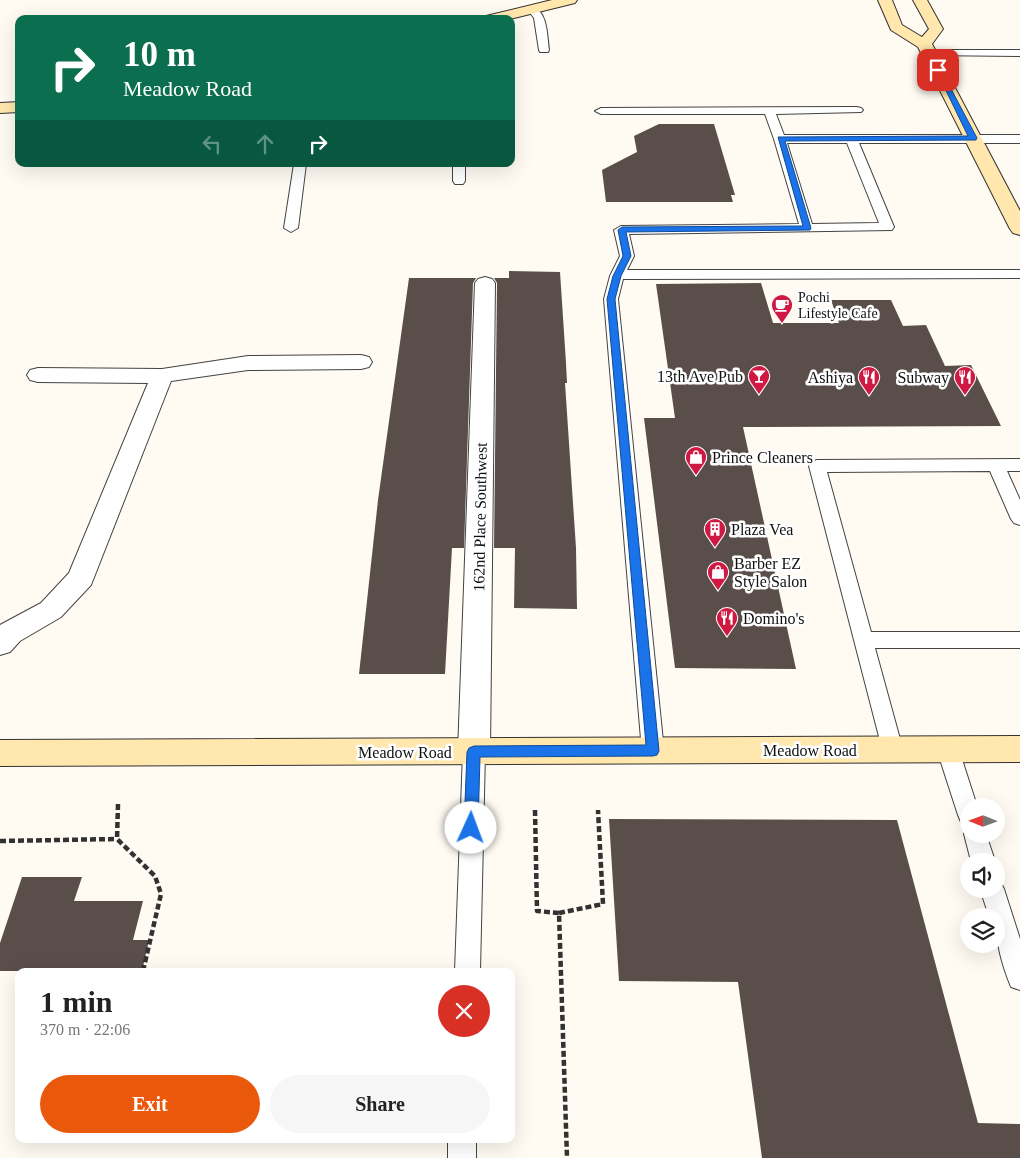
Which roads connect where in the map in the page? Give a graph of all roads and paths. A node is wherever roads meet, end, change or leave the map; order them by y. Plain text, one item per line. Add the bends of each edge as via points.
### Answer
1 (570, 0) edge
2 (885, 0) edge
3 (920, 0) edge
4 (539, 5) edge
5 (504, 15) edge
6 (926, 48) junction
7 (544, 50) dead end
8 (1020, 53) edge
9 (15, 107) edge
10 (0, 108) edge
11 (857, 110) dead end
12 (601, 111) dead end
13 (769, 111) junction
14 (851, 138) junction
15 (973, 138) junction
16 (780, 139) junction
17 (1020, 139) edge
18 (300, 167) edge
19 (459, 167) edge
20 (458, 181) dead end
21 (292, 228) dead end
22 (807, 228) junction
23 (1020, 228) edge
24 (1020, 274) edge
25 (617, 276) junction
26 (485, 283) dead end
27 (361, 362) dead end
28 (38, 375) dead end
29 (162, 376) junction
30 (996, 466) junction
31 (1020, 466) edge
32 (1020, 519) edge
33 (863, 640) junction
34 (1020, 640) edge
35 (0, 644) edge
36 (1020, 749) edge
37 (892, 750) junction
38 (948, 750) junction
39 (653, 751) junction
40 (474, 752) junction
41 (0, 753) edge
42 (963, 798) edge
43 (118, 804) dead end
44 (535, 810) dead end
45 (598, 810) dead end
46 (117, 839) junction
47 (0, 841) edge
48 (995, 898) edge
49 (559, 913) junction
50 (144, 968) edge
51 (467, 968) edge
52 (1020, 978) edge
53 (462, 1143) edge
54 (462, 1158) edge
55 (567, 1158) edge

1 - 4 street
2 - 6 street via 896,27
3 - 6 street via 936,29
4 - 5 street
4 - 7 lane
6 - 8 lane
6 - 15 street
9 - 10 street
11 - 13 lane
12 - 13 lane
13 - 16 lane
14 - 15 lane
14 - 16 lane
14 - 22 lane via 887,227
15 - 17 lane
15 - 23 street
16 - 22 lane
18 - 21 lane
19 - 20 lane
22 - 25 lane via 622,230 627,256
24 - 25 lane
25 - 39 lane via 611,299
26 - 40 street, 162nd Place Southwest
27 - 29 street via 248,363
28 - 29 street
29 - 35 street via 81,578 50,610 10,633
30 - 31 lane
30 - 32 lane
30 - 33 lane via 817,466
33 - 34 lane
33 - 37 lane
36 - 38 street, Meadow Road
37 - 38 street, Meadow Road
37 - 39 street, Meadow Road
38 - 42 lane
39 - 40 street, Meadow Road
40 - 41 street, Meadow Road
40 - 51 lane
43 - 46 path
44 - 49 path via 537,911
45 - 49 path via 602,904
46 - 47 path
46 - 50 path via 155,876 161,894
48 - 52 lane
49 - 55 path
53 - 54 lane

